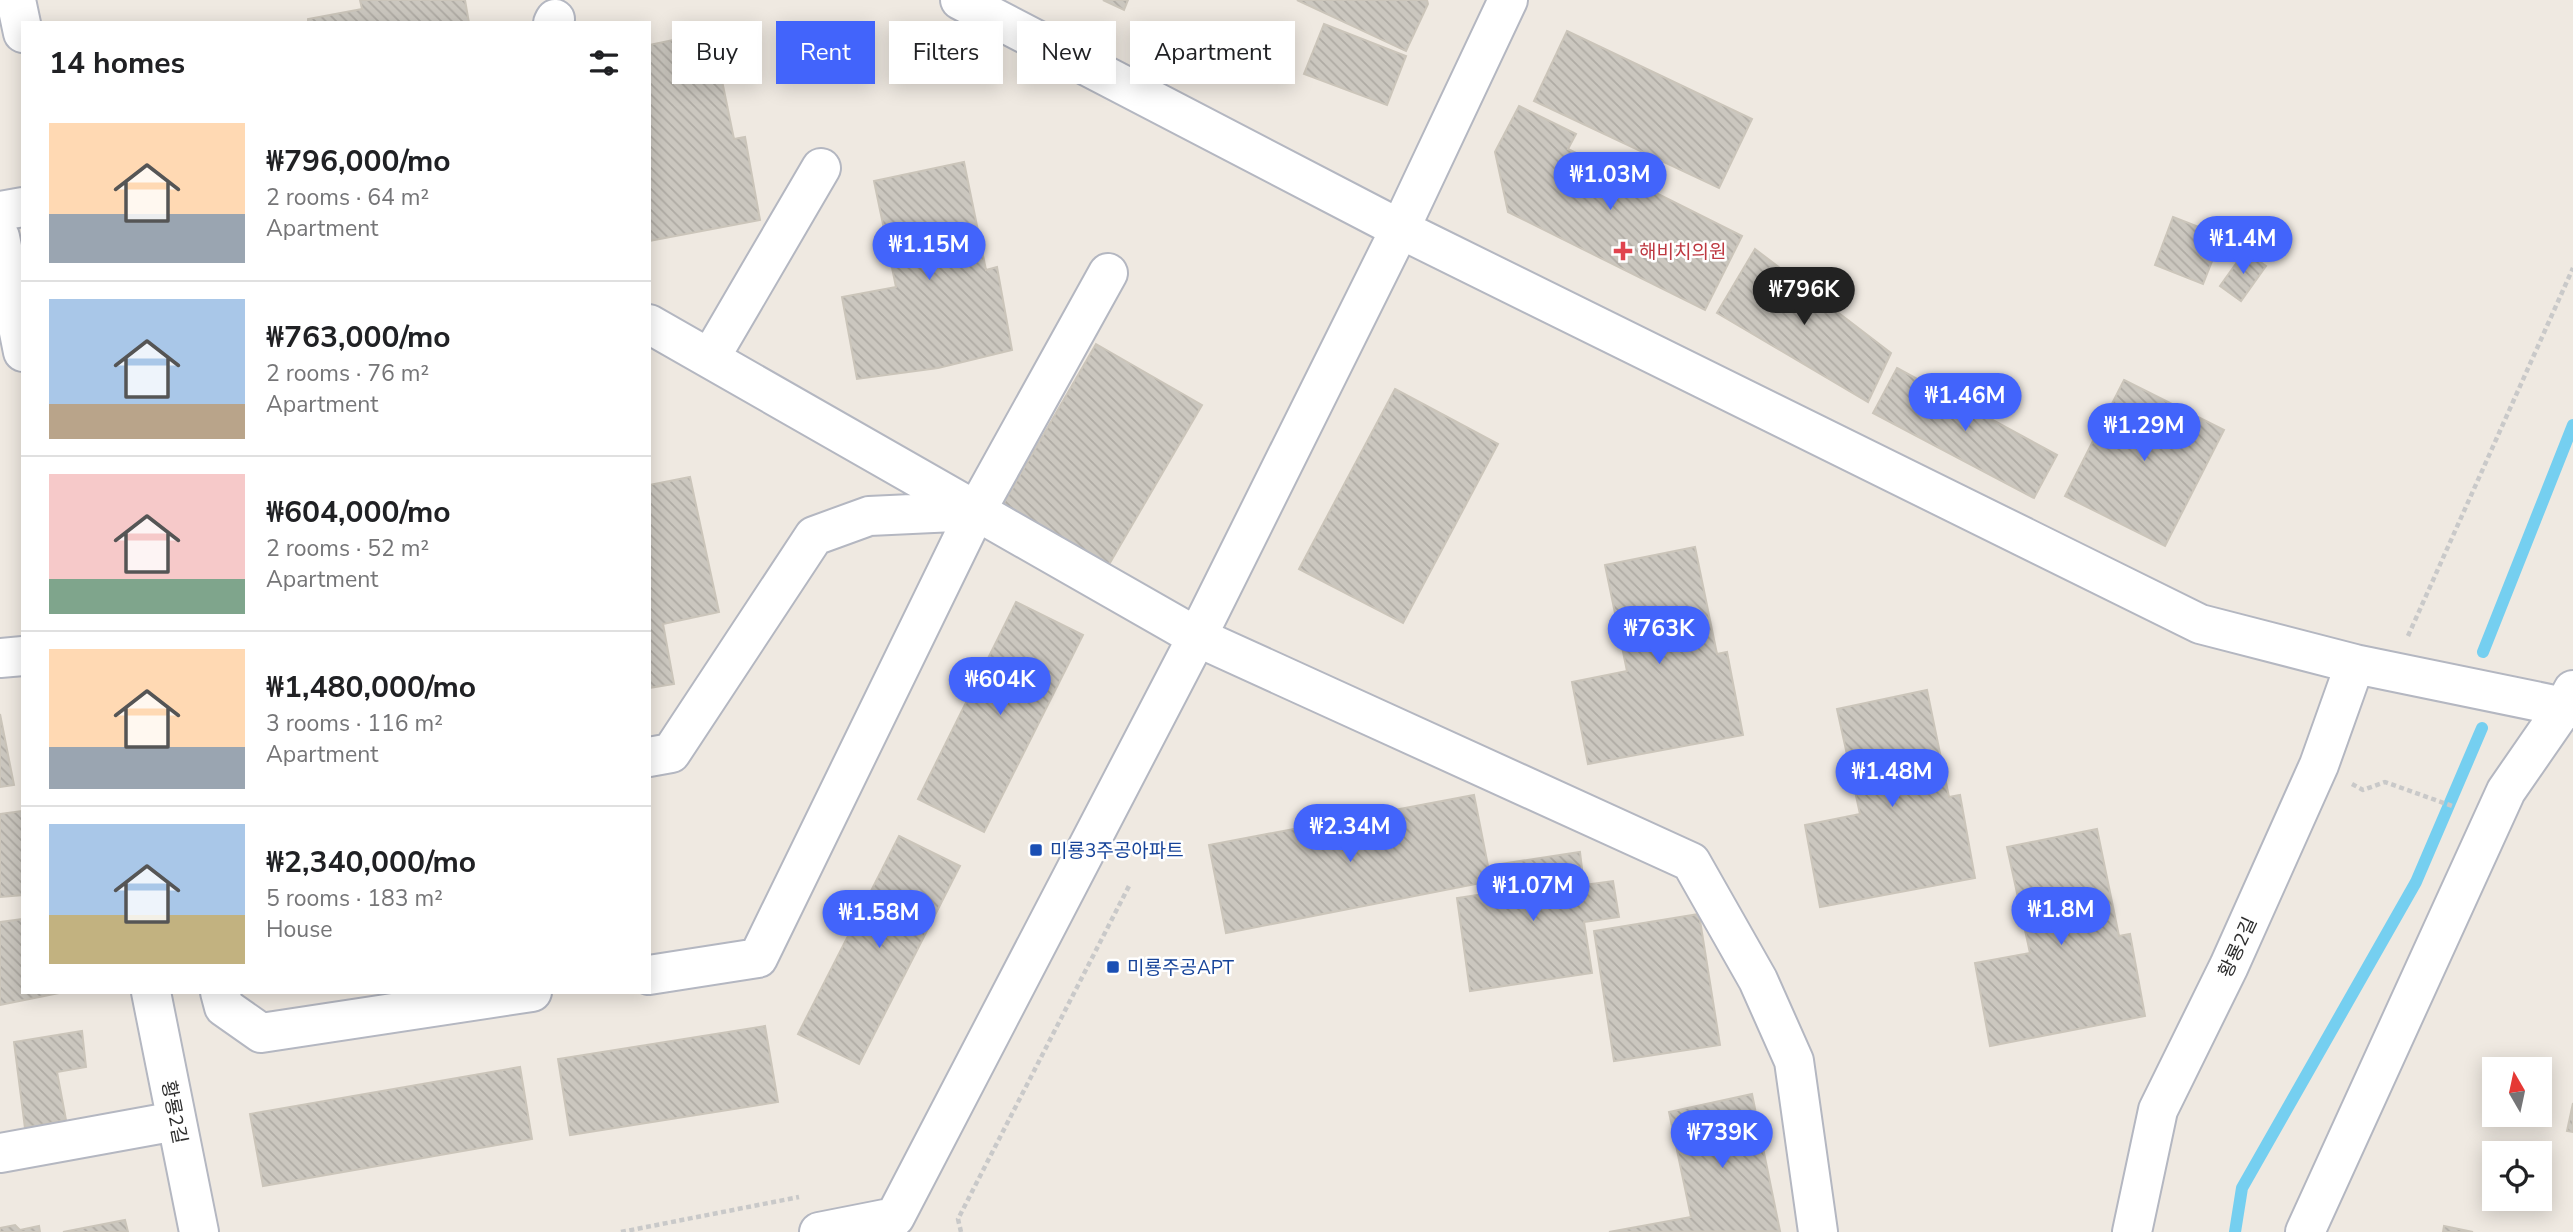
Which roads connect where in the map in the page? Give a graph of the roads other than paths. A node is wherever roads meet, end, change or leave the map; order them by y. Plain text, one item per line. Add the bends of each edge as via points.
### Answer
1 (16, 0) edge
2 (960, 0) edge
3 (1508, 0) edge
4 (21, 24) edge
5 (821, 168) dead end
6 (21, 207) edge
7 (0, 211) edge
8 (1400, 229) junction
9 (0, 237) edge
10 (1108, 273) dead end
11 (651, 325) edge
12 (21, 342) edge
13 (710, 358) junction
14 (976, 511) junction
15 (1197, 637) junction
16 (21, 656) edge
17 (0, 658) edge
18 (2355, 664) junction
19 (2570, 702) edge
20 (651, 757) edge
21 (651, 975) edge
22 (151, 994) edge
23 (221, 994) edge
24 (519, 994) edge
25 (176, 1121) junction
26 (0, 1153) edge
27 (897, 1225) edge
28 (822, 1231) edge
29 (199, 1232) edge
30 (1818, 1232) edge
31 (2132, 1232) edge
32 (2305, 1232) edge

1 - 4 street
2 - 8 street
3 - 8 street
5 - 13 street
6 - 7 street
8 - 15 street
8 - 18 street via 2200,624
9 - 12 street
10 - 14 street
11 - 13 street
13 - 14 street
14 - 15 street
14 - 20 street via 869,516 814,536 671,752
14 - 21 street via 758,958
15 - 27 street
15 - 30 street via 1691,862 1758,980 1794,1061
16 - 17 street
18 - 19 street
18 - 31 street, 황룡2길 via 2319,765 2158,1110
19 - 32 street via 2506,792
22 - 25 street, 황룡2길
23 - 24 street via 224,1007 261,1033
25 - 26 street
25 - 29 street, 황룡2길
27 - 28 street

